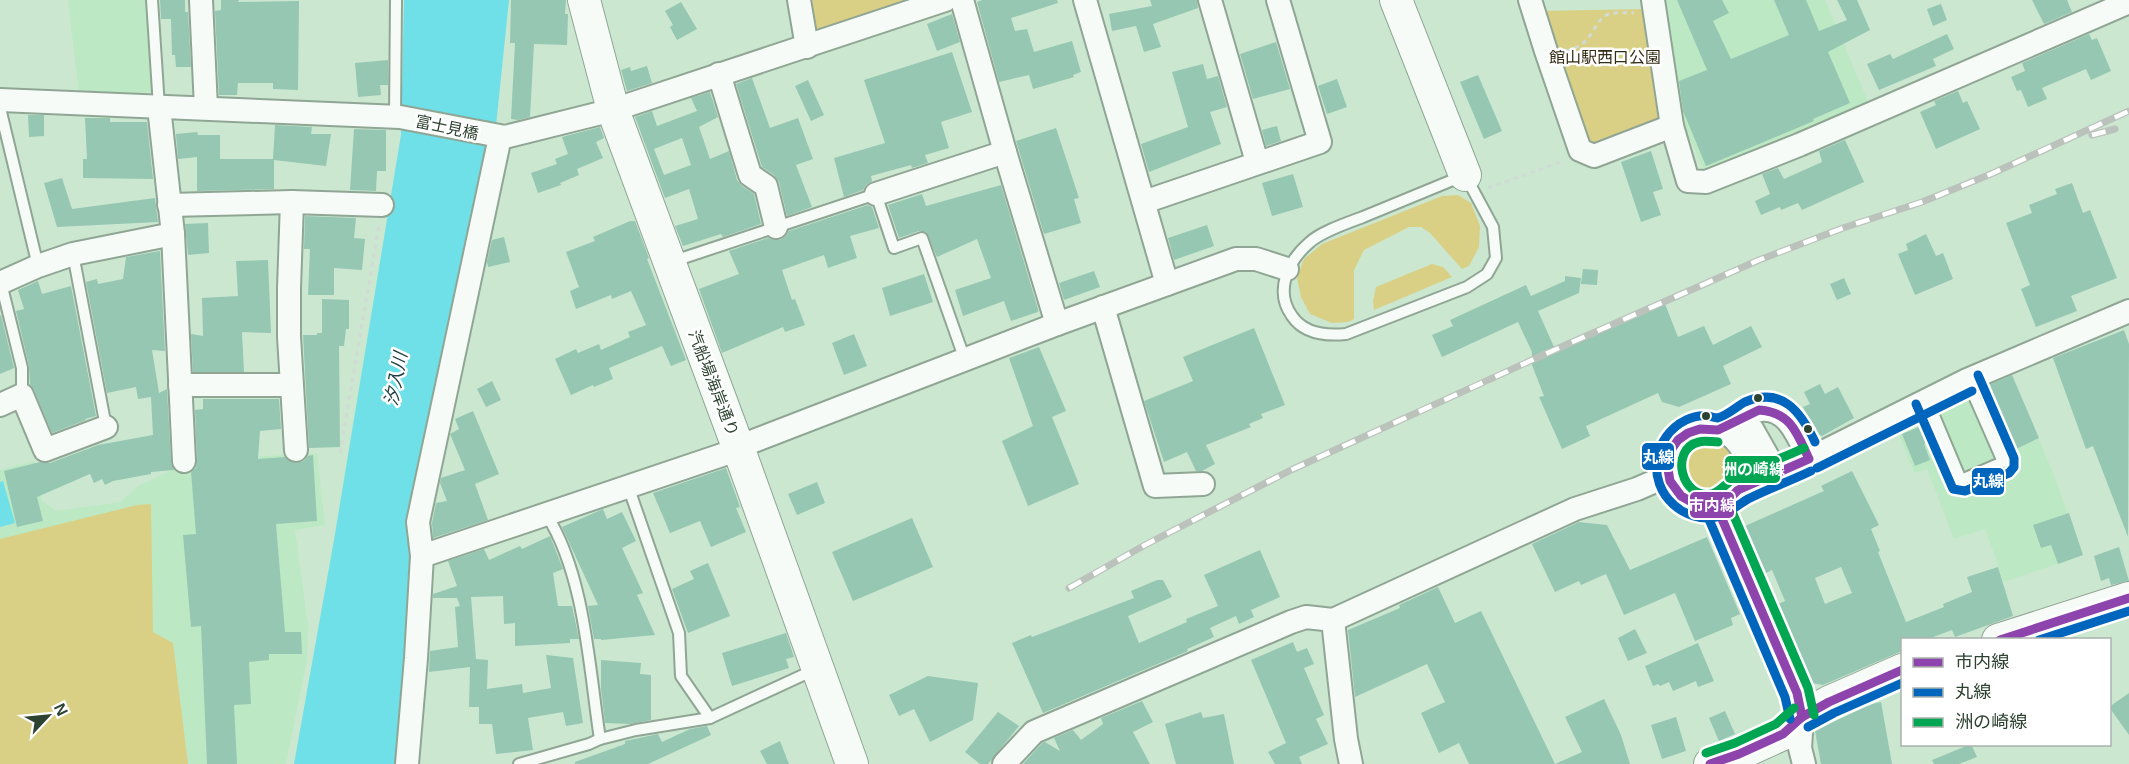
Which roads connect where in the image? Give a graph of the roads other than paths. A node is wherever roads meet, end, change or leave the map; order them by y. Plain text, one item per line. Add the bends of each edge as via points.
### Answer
1 (152, 0) edge
2 (201, 0) edge
3 (396, 0) edge
4 (584, 0) edge
5 (799, 0) edge
6 (945, 0) edge
7 (962, 0) edge
8 (1085, 0) edge
9 (1210, 0) edge
10 (1278, 0) edge
11 (1396, 0) edge
12 (1530, 0) edge
13 (2115, 4) edge
14 (1647, 6) edge
15 (807, 46) junction
16 (719, 74) junction
17 (0, 100) edge
18 (159, 107) junction
19 (0, 108) edge
20 (206, 108) junction
21 (613, 110) junction
22 (398, 117) junction
23 (1672, 126) junction
24 (497, 137) junction
25 (1005, 152) junction
26 (1257, 162) junction
27 (1470, 184) junction
28 (876, 194) junction
29 (292, 202) junction
30 (1143, 202) junction
31 (169, 205) junction
32 (382, 205) road end
33 (776, 227) junction
34 (173, 234) junction
35 (73, 254) junction
36 (669, 262) junction
37 (38, 266) junction
38 (1287, 269) junction
39 (1, 283) edge
40 (1167, 284) junction
41 (1103, 307) junction
42 (2128, 314) edge
43 (1057, 324) junction
44 (965, 360) junction
45 (1967, 380) junction
46 (180, 385) junction
47 (291, 385) junction
48 (22, 395) junction
49 (1927, 399) junction
50 (0, 405) edge
51 (106, 427) joint
52 (1752, 429) dead end
53 (1718, 430) junction
54 (738, 447) junction
55 (296, 450) dead end
56 (1769, 459) dead end
57 (1809, 459) junction
58 (184, 461) dead end
59 (1668, 475) junction
60 (1203, 484) dead end
61 (628, 486) junction
62 (1727, 498) junction
63 (546, 514) junction
64 (422, 556) junction
65 (2129, 598) edge
66 (1333, 620) junction
67 (2001, 638) edge
68 (817, 669) junction
69 (1901, 670) edge
70 (1802, 717) junction
71 (710, 718) junction
72 (600, 738) junction
73 (407, 764) edge
74 (519, 764) edge
75 (852, 764) edge
76 (1004, 764) edge
77 (1351, 764) edge
78 (1710, 764) edge
79 (1804, 764) edge

1 - 18 lane
2 - 20 street
3 - 22 lane
4 - 21 street, 汽船場海岸通り
5 - 15 street
6 - 15 street
7 - 25 street
8 - 30 street
9 - 26 street
10 - 26 street via 1320,142
11 - 27 street
12 - 23 street via 1580,150 1594,156
13 - 23 street via 1799,145 1706,182 1688,181
14 - 23 street
15 - 16 street
16 - 21 street
16 - 33 street via 750,175 766,186
17 - 18 street, 富士見橋
18 - 20 street, 富士見橋
18 - 31 street
19 - 37 lane
20 - 22 street, 富士見橋
21 - 24 street
21 - 36 street, 汽船場海岸通り
22 - 24 street, 富士見橋
24 - 64 street via 418,522
25 - 28 street
25 - 43 street
26 - 30 street
27 - 38 lane via 1343,225 1310,242
27 - 38 lane via 1493,226 1496,258 1487,274 1467,287 1346,334 1330,336 1299,325 1291,316 1285,297
28 - 33 lane
28 - 44 lane via 894,248 922,238
29 - 31 street
29 - 32 street
29 - 47 street
30 - 40 street
31 - 34 street
33 - 36 lane
34 - 35 street
34 - 46 street
35 - 37 street
35 - 51 lane
36 - 54 street, 汽船場海岸通り
37 - 39 street
38 - 40 street via 1236,259
39 - 48 lane via 22,368
40 - 41 street
41 - 43 street
41 - 60 street via 1155,486
42 - 45 street
43 - 44 street
44 - 54 street
45 - 49 street
45 - 49 lane via 2003,462 1961,480
46 - 47 street
46 - 58 street
47 - 55 street
48 - 50 street
48 - 51 street via 45,450
49 - 57 street
52 - 56 street
53 - 57 street via 1753,412 1777,412 1790,423
53 - 59 street via 1700,429 1678,440 1669,456
53 - 62 street via 1735,441 1744,459 1744,478
54 - 61 street
54 - 68 street, 汽船場海岸通り
57 - 62 street
59 - 62 street via 1686,500 1703,506
59 - 66 street via 1575,509
61 - 63 street
61 - 71 lane via 679,633 681,676
62 - 70 street via 1797,693
63 - 64 street
63 - 72 lane via 573,571
64 - 73 street
65 - 67 street
66 - 76 street via 1306,617 1291,622 1034,732
66 - 77 street
68 - 71 lane
68 - 75 street, 汽船場海岸通り
69 - 70 street
70 - 78 street via 1784,734
70 - 79 street via 1800,748
71 - 72 lane
72 - 74 lane

